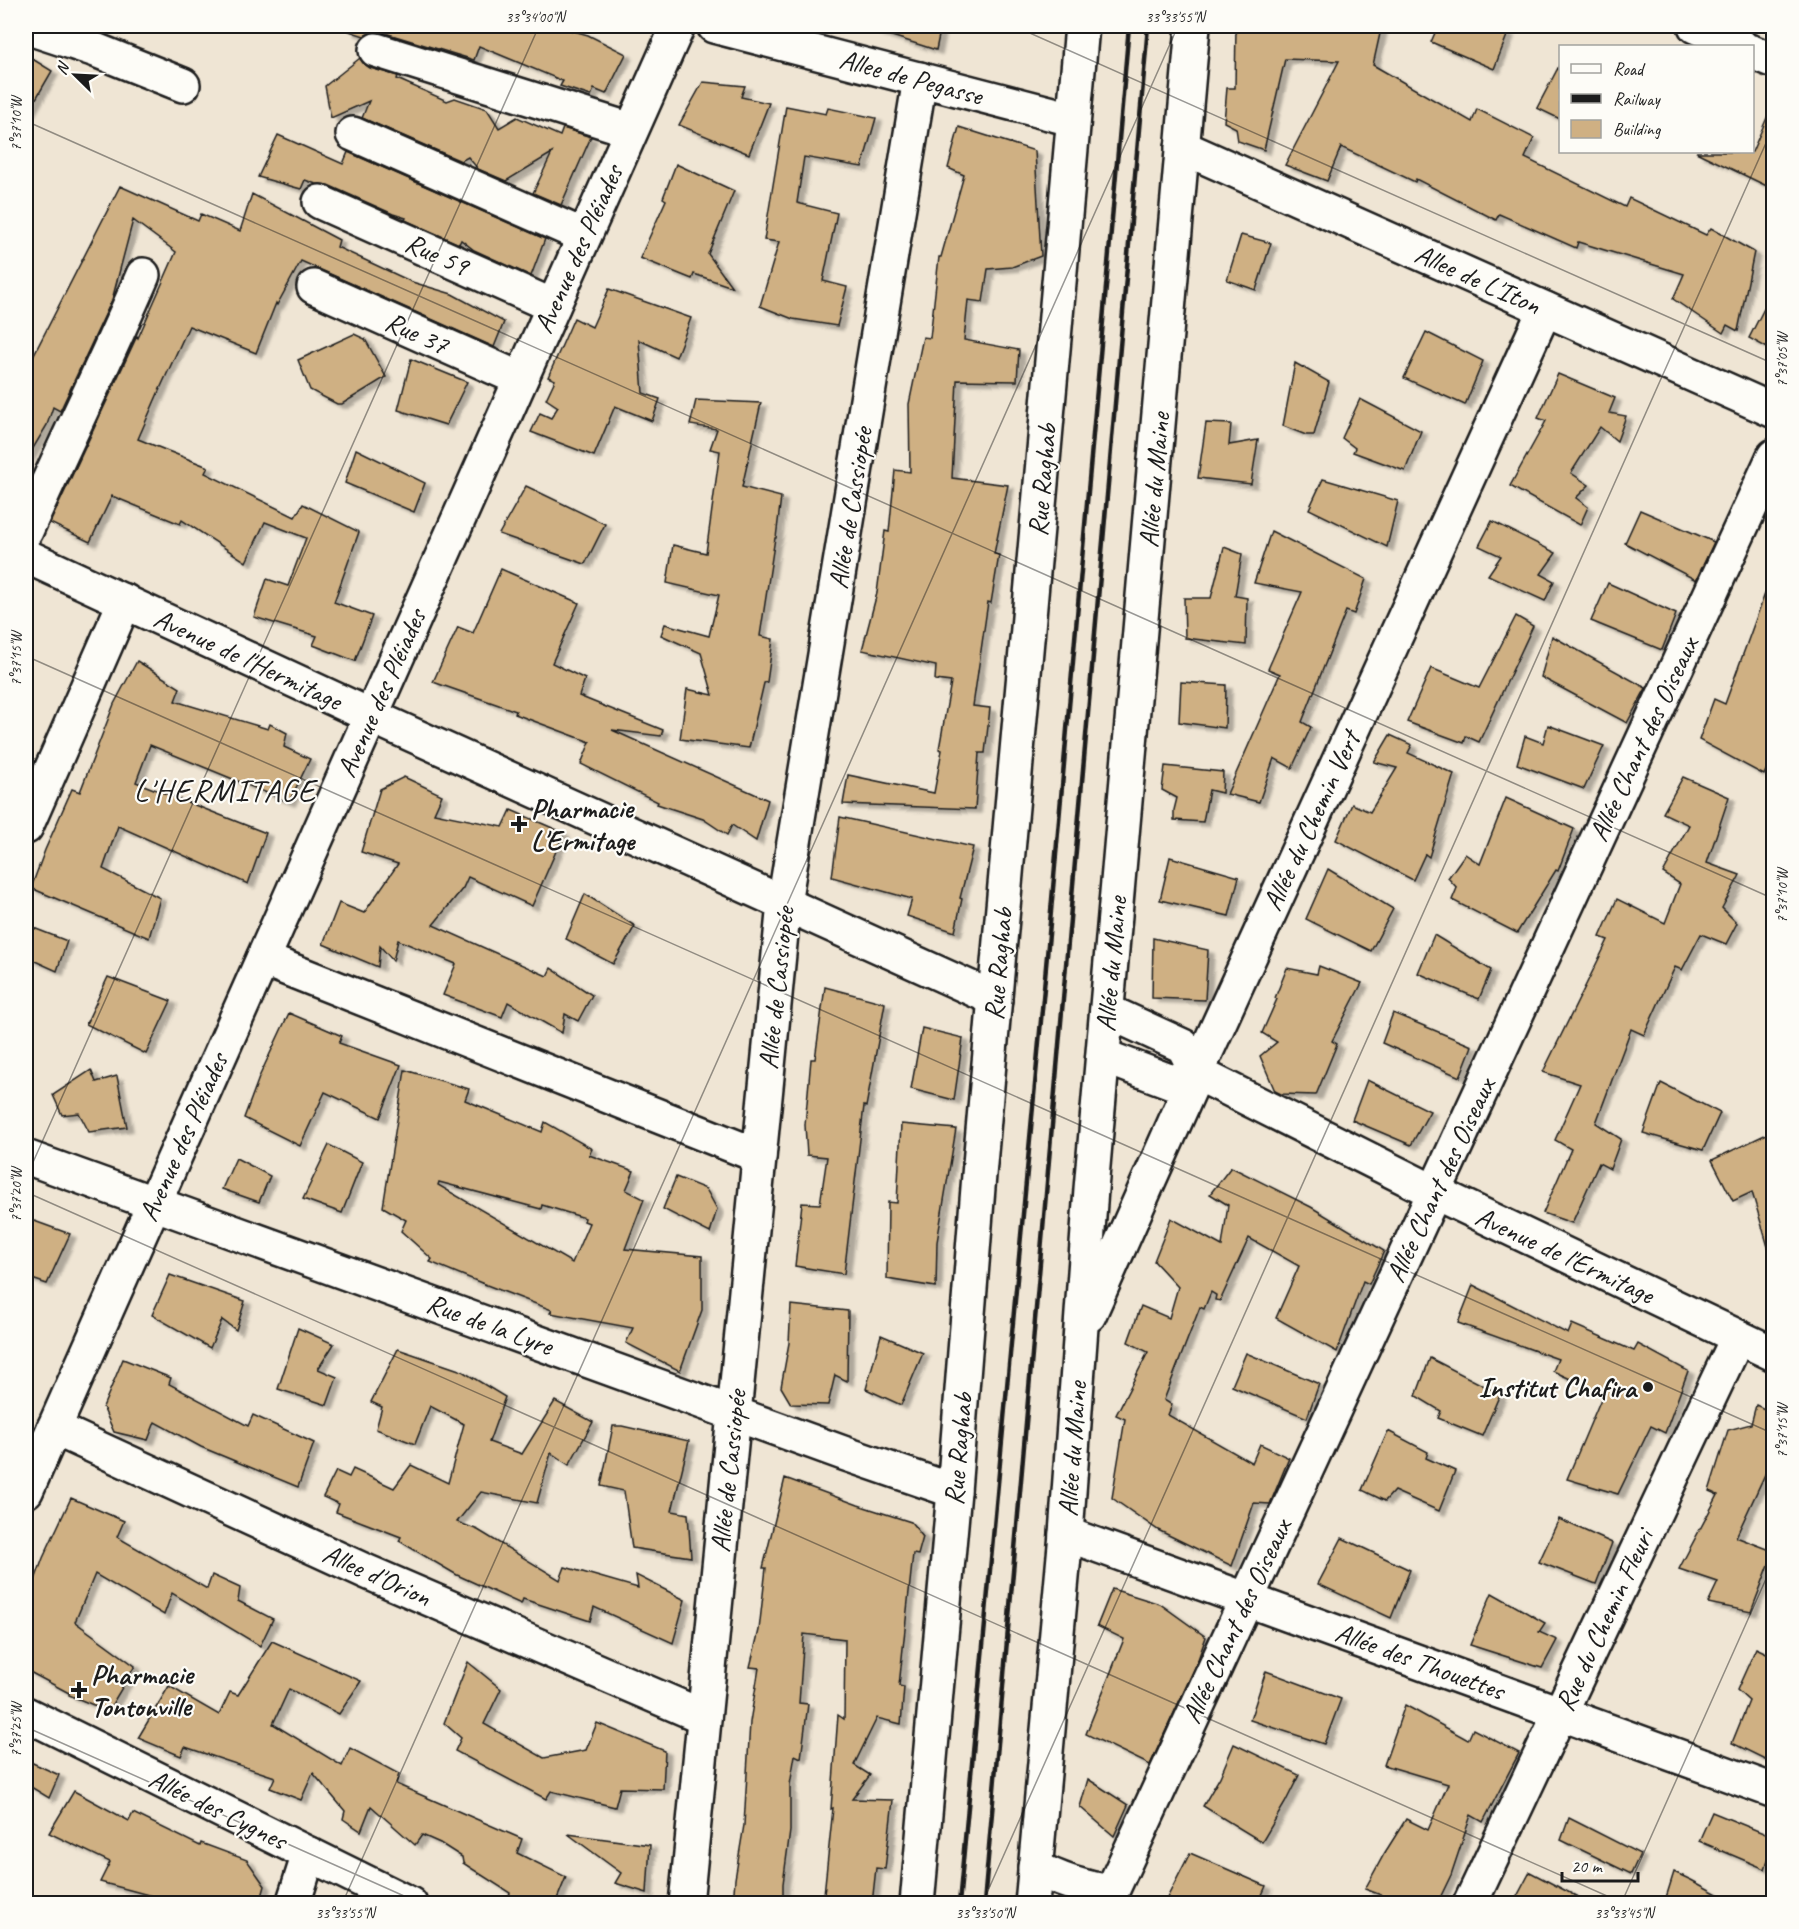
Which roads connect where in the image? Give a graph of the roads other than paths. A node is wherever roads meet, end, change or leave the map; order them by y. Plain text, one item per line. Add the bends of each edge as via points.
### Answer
1 (678, 26) edge
2 (714, 26) edge
3 (1082, 26) edge
4 (1193, 26) edge
5 (1695, 26) edge
6 (26, 27) edge
7 (1739, 45) edge
8 (376, 51) dead end
9 (1754, 53) edge
10 (1773, 61) edge
11 (920, 79) junction
12 (183, 85) dead end
13 (1072, 119) junction
14 (631, 130) junction
15 (353, 134) dead end
16 (1182, 147) junction
17 (320, 202) dead end
18 (584, 236) junction
19 (143, 275) dead end
20 (314, 287) dead end
21 (553, 306) junction
22 (1545, 309) junction
23 (520, 379) junction
24 (1773, 411) edge
25 (1773, 456) edge
26 (26, 531) edge
27 (26, 556) edge
28 (126, 602) junction
29 (370, 716) junction
30 (26, 827) edge
31 (784, 903) junction
32 (262, 958) junction
33 (995, 999) junction
34 (1107, 1011) junction
35 (1103, 1056) junction
36 (1197, 1073) junction
37 (759, 1156) junction
38 (26, 1157) edge
39 (1434, 1192) junction
40 (153, 1204) junction
41 (1080, 1335) junction
42 (1738, 1337) junction
43 (1773, 1354) edge
44 (734, 1413) junction
45 (54, 1428) junction
46 (26, 1491) edge
47 (954, 1491) junction
48 (1066, 1534) junction
49 (1247, 1599) junction
50 (1561, 1712) junction
51 (26, 1713) edge
52 (704, 1717) junction
53 (1773, 1791) edge
54 (309, 1854) junction
55 (1035, 1867) junction
56 (1109, 1898) edge
57 (293, 1904) edge
58 (410, 1904) edge
59 (686, 1904) edge
60 (917, 1904) edge
61 (1032, 1904) edge
62 (1470, 1904) edge

1 - 14 street, Avenue des Pléiades
2 - 11 street, Allee de Pegasse
3 - 13 street, Rue Raghab
4 - 16 street, Allée du Maine
5 - 7 street
6 - 12 street
8 - 14 street
9 - 10 street
11 - 13 street, Allee de Pegasse
11 - 31 street, Allée de Cassiopée
13 - 33 street, Rue Raghab
14 - 18 street, Avenue des Pléiades
15 - 18 street
16 - 22 street, Allee de L'Iton
16 - 34 street, Allée du Maine
17 - 21 street, Rue 59
18 - 21 street, Avenue des Pléiades
19 - 26 street
20 - 23 street, Rue 37
21 - 23 street, Avenue des Pléiades
22 - 24 street, Allee de L'Iton
22 - 36 street, Allée du Chemin Vert
23 - 29 street, Avenue des Pléiades
25 - 39 street, Allée Chant des Oiseaux
27 - 28 street, Avenue de l'Hermitage
28 - 29 street, Avenue de l'Hermitage
28 - 30 street
29 - 31 street, Avenue de l'Hermitage
29 - 32 street, Avenue des Pléiades
31 - 33 street, Avenue de l'Hermitage
31 - 37 street, Allée de Cassiopée
32 - 37 street
32 - 40 street, Avenue des Pléiades
33 - 47 street, Rue Raghab
34 - 35 street, Allée du Maine
34 - 36 street via 1183,1046
35 - 36 street via 1172,1082
35 - 41 street, Allée du Maine
36 - 39 street, Avenue de l'Ermitage
36 - 41 street, Allée du Chemin Vert
37 - 44 street, Allée de Cassiopée
38 - 40 street, Rue de la Lyre
39 - 42 street, Avenue de l'Ermitage
39 - 49 street, Allée Chant des Oiseaux
40 - 44 street, Rue de la Lyre
40 - 45 street, Avenue des Pléiades
41 - 48 street, Allée du Maine
42 - 43 street, Avenue de l'Ermitage
42 - 50 street, Rue du Chemin Fleuri
44 - 47 street, Rue de la Lyre
44 - 52 street, Allée de Cassiopée
45 - 46 street, Avenue des Pléiades
45 - 52 street, Allee d'Orion via 365,1571
47 - 60 street, Rue Raghab
48 - 49 street, Allée des Thouettes
48 - 55 street, Allée du Maine
49 - 50 street, Allée des Thouettes
49 - 56 street, Allée Chant des Oiseaux
50 - 53 street, Allée des Thouettes
50 - 62 street, Rue du Chemin Fleuri
51 - 54 street, Allée des Cygnes
52 - 59 street, Allée de Cassiopée
54 - 57 street
54 - 58 street, Allée des Cygnes
55 - 56 street
55 - 61 street, Allée du Maine

